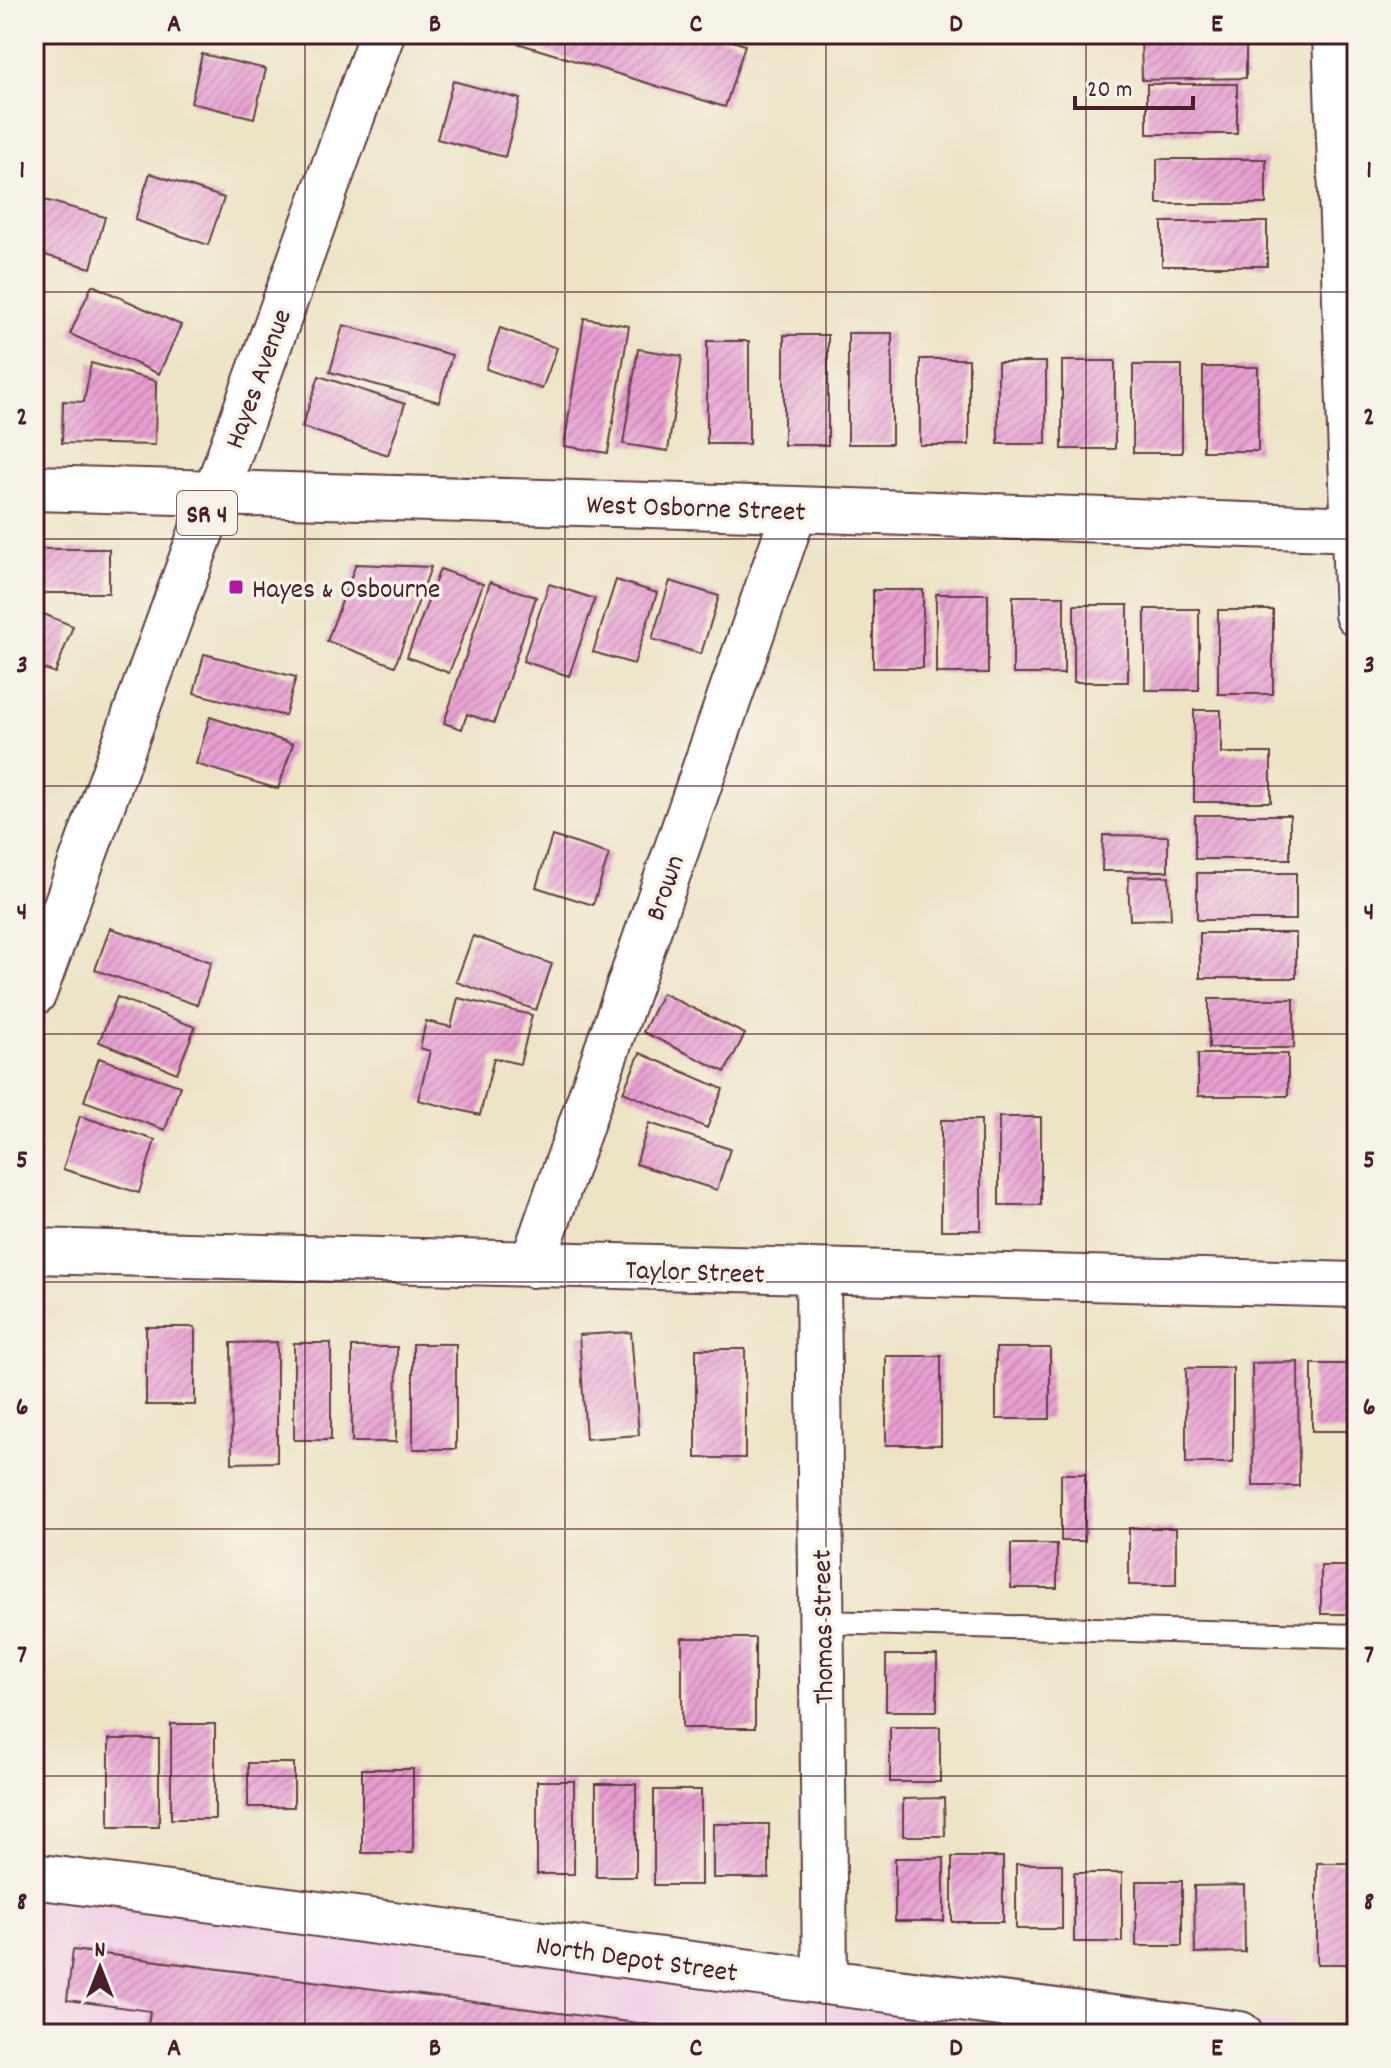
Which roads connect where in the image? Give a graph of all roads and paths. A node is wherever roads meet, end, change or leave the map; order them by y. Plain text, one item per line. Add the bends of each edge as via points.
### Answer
1 (382, 34) edge
2 (1335, 34) edge
3 (34, 488) edge
4 (214, 492) junction
5 (795, 509) junction
6 (1355, 529) edge
7 (1357, 614) edge
8 (34, 993) edge
9 (34, 1251) edge
10 (532, 1265) junction
11 (818, 1273) junction
12 (1357, 1285) edge
13 (821, 1622) junction
14 (1357, 1636) edge
15 (34, 1876) edge
16 (825, 1982) junction
17 (1240, 2034) edge

1 - 4 street, Hayes Avenue / SR 4
2 - 6 street
3 - 4 street, West Osborne Street
4 - 5 street, West Osborne Street
4 - 8 street, Hayes Avenue / SR 4
5 - 6 street, West Osborne Street
5 - 10 street, Brown
6 - 7 street
9 - 10 street, Taylor Street
10 - 11 street, Taylor Street
11 - 12 street, Taylor Street
11 - 13 street, Thomas Street
13 - 14 lane
13 - 16 street, Thomas Street
15 - 16 street, North Depot Street
16 - 17 street, North Depot Street

